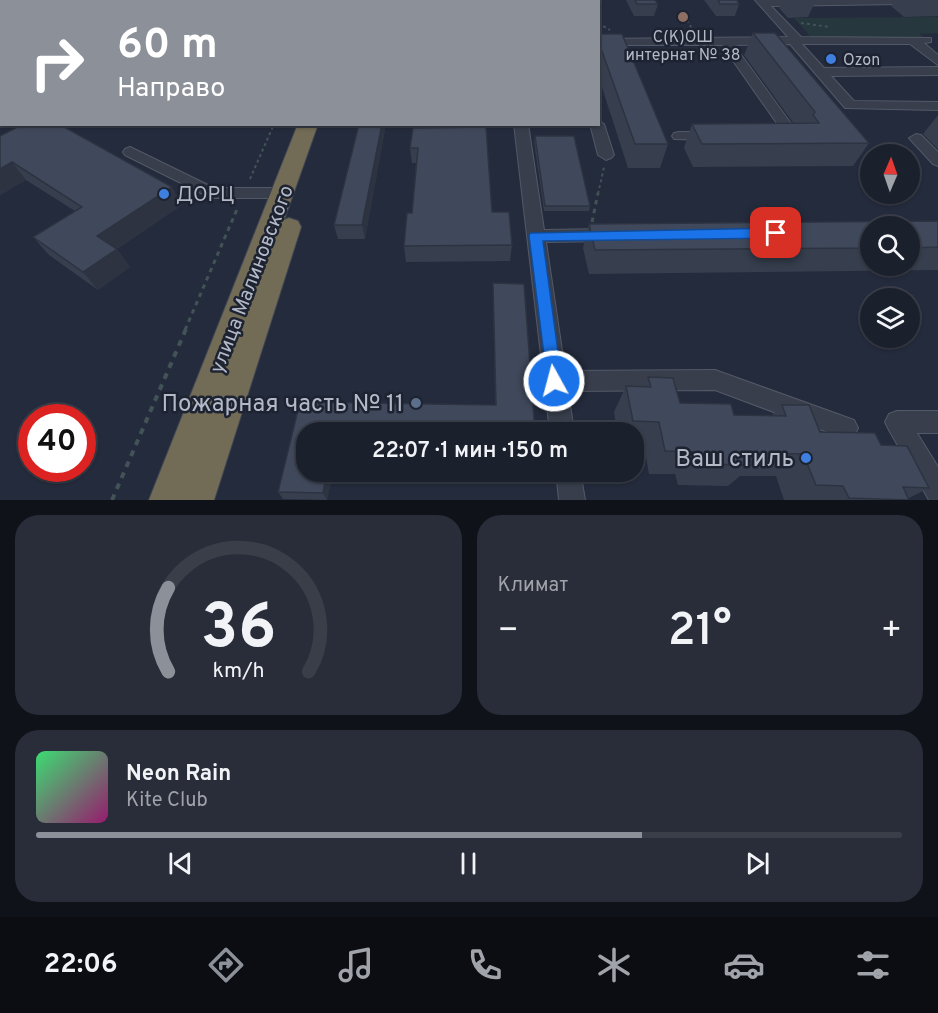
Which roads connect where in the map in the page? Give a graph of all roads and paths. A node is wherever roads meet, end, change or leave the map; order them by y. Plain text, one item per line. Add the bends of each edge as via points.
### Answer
1 (899, 0) edge
2 (761, 1) edge
3 (927, 39) dead end
4 (795, 40) junction
5 (914, 40) junction
6 (725, 41) junction
7 (600, 42) edge
8 (938, 61) edge
9 (938, 71) edge
10 (821, 72) junction
11 (938, 106) edge
12 (273, 126) edge
13 (307, 126) edge
14 (321, 126) edge
15 (521, 126) edge
16 (598, 126) edge
17 (679, 136) dead end
18 (725, 136) edge
19 (770, 136) edge
20 (916, 138) dead end
21 (130, 152) dead end
22 (606, 155) joint
23 (938, 161) edge
24 (244, 193) junction
25 (284, 193) junction
26 (589, 235) junction
27 (624, 235) edge
28 (535, 236) junction
29 (554, 381) junction
30 (560, 422) edge
31 (938, 422) edge
32 (846, 428) dead end
33 (570, 482) edge
34 (938, 491) edge
35 (112, 500) edge
36 (167, 500) edge
37 (196, 500) edge
38 (572, 500) edge

1 - 2 street
2 - 4 street
3 - 5 street
4 - 5 street
4 - 6 street
4 - 10 street
5 - 8 street
6 - 7 street
6 - 19 street via 793,136
9 - 10 street
10 - 11 street via 850,105
12 - 24 path
13 - 25 highway, улица Малиновского
14 - 37 highway, улица Малиновского
15 - 28 street
16 - 22 street
17 - 18 street
20 - 23 street
21 - 24 street via 211,193
22 - 26 path
24 - 25 street
24 - 35 path
25 - 36 highway, улица Малиновского
26 - 27 street
26 - 28 street
28 - 29 street
29 - 30 street
29 - 32 street via 715,380
31 - 34 street via 897,422
33 - 38 street

